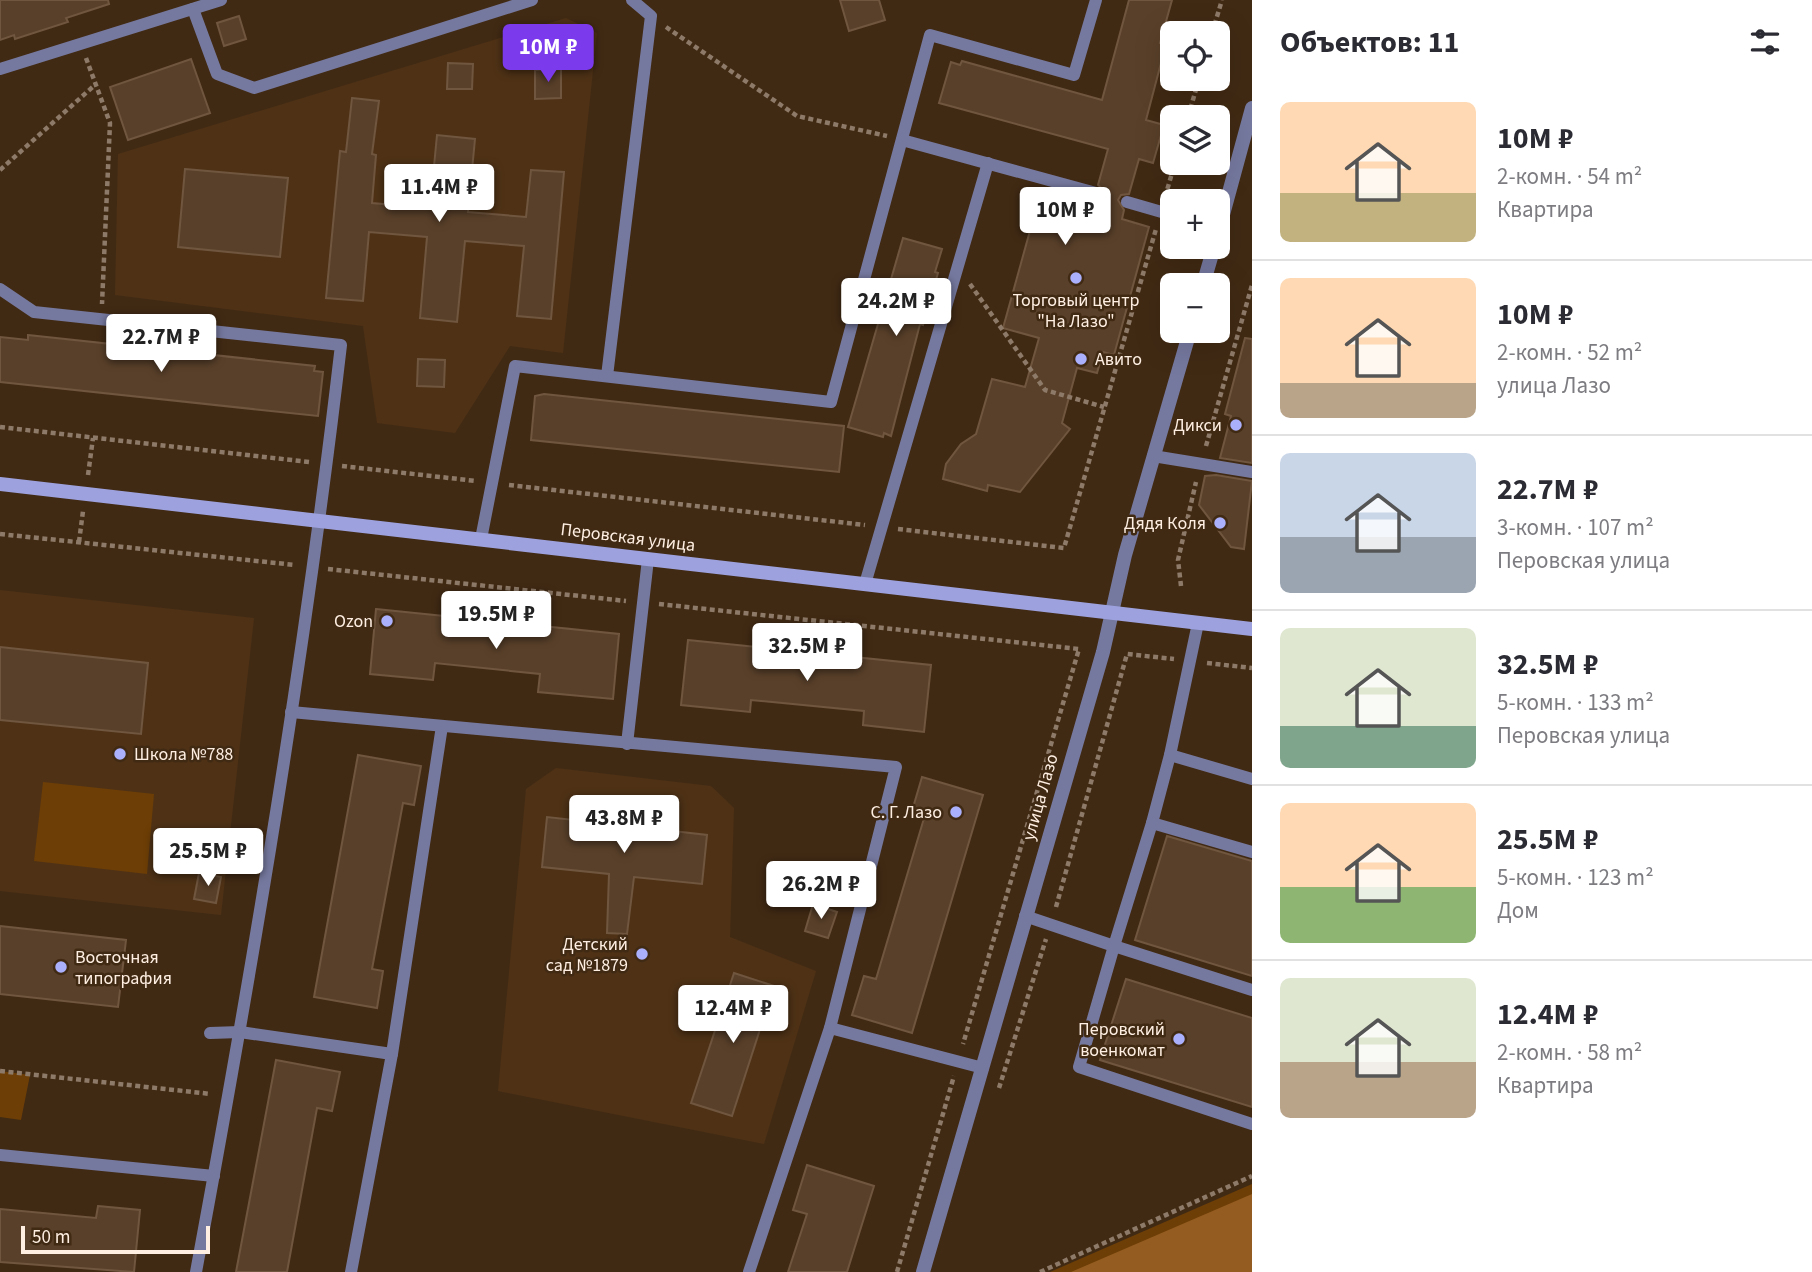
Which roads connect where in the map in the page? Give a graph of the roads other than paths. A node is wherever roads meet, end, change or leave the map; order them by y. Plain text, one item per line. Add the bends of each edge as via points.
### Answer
1 (221, 0) edge
2 (532, 0) edge
3 (632, 0) edge
4 (1096, 0) edge
5 (193, 9) junction
6 (0, 69) edge
7 (1252, 108) edge
8 (902, 140) junction
9 (988, 163) junction
10 (1230, 189) edge
11 (1096, 193) dead end
12 (1126, 202) dead end
13 (1160, 211) edge
14 (0, 289) edge
15 (1186, 343) edge
16 (607, 376) junction
17 (1153, 456) junction
18 (1252, 472) edge
19 (0, 484) edge
20 (321, 521) junction
21 (481, 540) junction
22 (648, 559) junction
23 (865, 584) junction
24 (1111, 613) junction
25 (1198, 623) junction
26 (1252, 629) edge
27 (291, 712) junction
28 (442, 726) junction
29 (627, 744) junction
30 (1170, 755) junction
31 (1252, 779) edge
32 (1152, 823) junction
33 (1252, 852) edge
34 (1025, 916) junction
35 (1114, 946) junction
36 (1252, 990) edge
37 (830, 1028) junction
38 (240, 1032) junction
39 (210, 1034) dead end
40 (393, 1054) junction
41 (983, 1068) junction
42 (1252, 1124) edge
43 (0, 1155) edge
44 (214, 1176) junction
45 (196, 1272) edge
46 (351, 1272) edge
47 (749, 1272) edge
48 (923, 1272) edge

1 - 5 lane
2 - 5 lane via 254,88 217,74
3 - 16 lane via 651,16
4 - 8 lane via 1074,75 930,35
5 - 6 lane
7 - 10 street
8 - 9 lane
8 - 16 lane via 831,402
9 - 11 lane
9 - 23 lane
12 - 13 lane
14 - 20 lane via 34,312 341,345
15 - 17 street, улица Лазо
16 - 21 lane via 515,366
17 - 18 lane
17 - 24 street, улица Лазо
19 - 20 main road, Перовская улица
20 - 21 main road, Перовская улица
20 - 27 lane
21 - 22 main road, Перовская улица
22 - 23 main road, Перовская улица
22 - 29 lane
23 - 24 main road, Перовская улица
24 - 25 main road, Перовская улица
24 - 34 street, улица Лазо
25 - 26 main road, Перовская улица
25 - 30 lane
27 - 28 lane
27 - 38 lane
28 - 29 lane
28 - 40 lane
29 - 37 lane via 896,767
30 - 31 lane
30 - 32 lane
32 - 33 lane
32 - 35 lane
34 - 35 lane
34 - 41 street, улица Лазо
35 - 36 lane
35 - 42 lane via 1079,1067
37 - 41 lane
37 - 47 lane
38 - 39 lane
38 - 40 lane
38 - 44 lane
40 - 46 lane
41 - 48 street, улица Лазо
43 - 44 lane
44 - 45 lane

